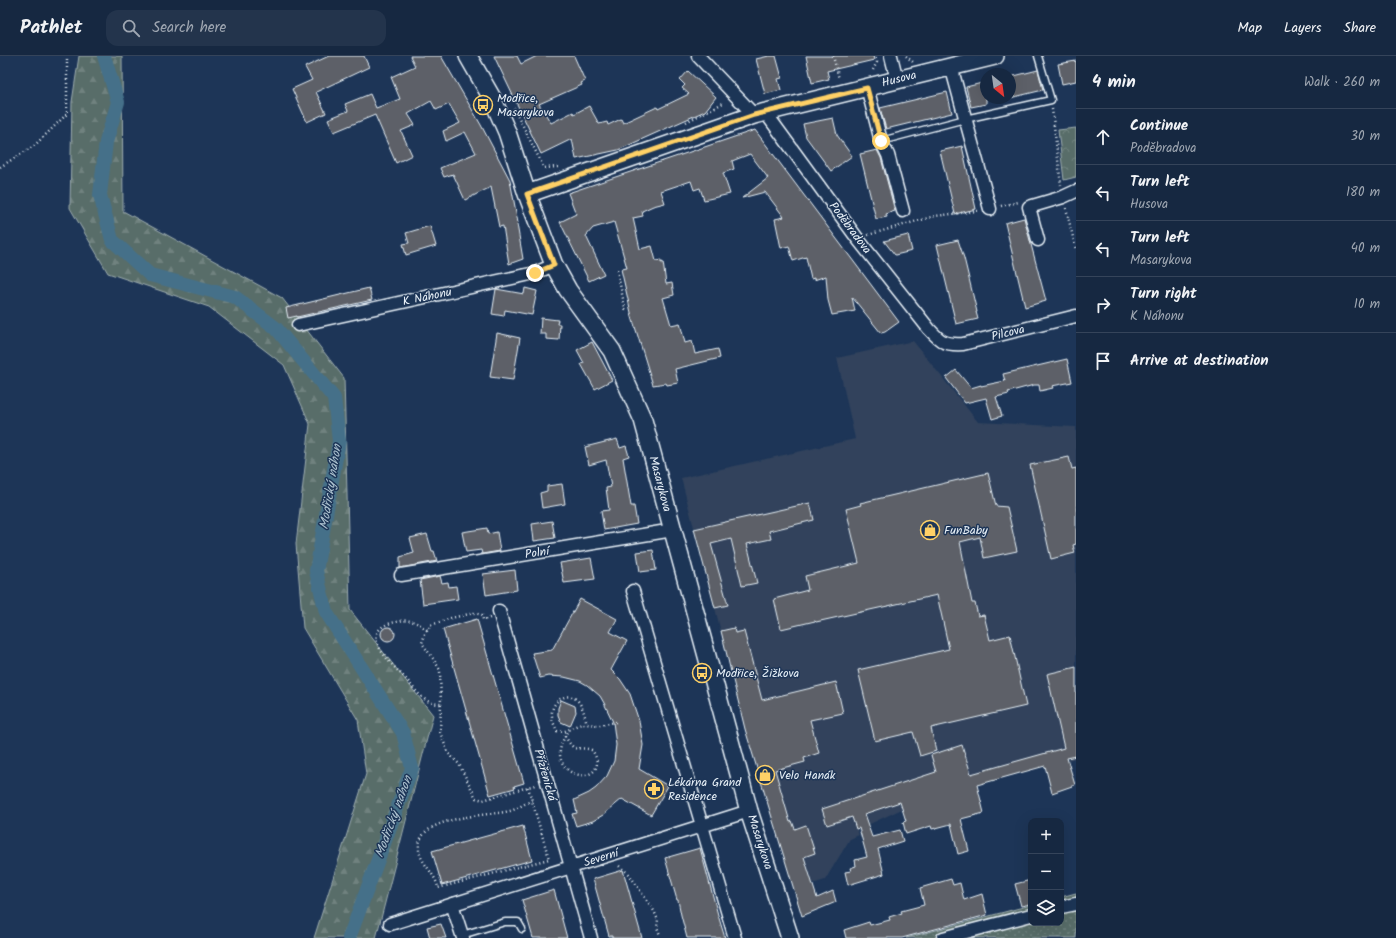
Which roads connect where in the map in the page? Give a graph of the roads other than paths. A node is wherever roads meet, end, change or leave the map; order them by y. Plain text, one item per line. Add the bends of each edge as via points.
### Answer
1 (468, 56) edge
2 (698, 56) edge
3 (891, 56) edge
4 (995, 56) edge
5 (1038, 56) edge
6 (952, 66) junction
7 (868, 80) junction
8 (897, 80) junction
9 (760, 113) junction
10 (965, 119) junction
11 (881, 141) junction
12 (1076, 190) edge
13 (527, 194) junction
14 (990, 209) road end
15 (903, 212) dead end
16 (1038, 240) dead end
17 (554, 265) junction
18 (1076, 316) edge
19 (298, 325) dead end
20 (940, 340) joint
21 (673, 530) junction
22 (401, 575) dead end
23 (633, 591) dead end
24 (499, 613) road end
25 (749, 811) junction
26 (702, 826) junction
27 (572, 867) junction
28 (452, 904) junction
29 (1076, 904) edge
30 (1064, 907) edge
31 (1028, 916) edge
32 (390, 924) dead end
33 (522, 930) dead end
34 (462, 937) edge
35 (591, 938) edge
36 (735, 938) edge
37 (790, 938) edge
38 (943, 938) edge

1 - 13 street, Masarykova via 492,98 507,132
2 - 9 street, Poděbradova via 736,96
3 - 8 street
4 - 6 street, Husova
5 - 10 lane via 1051,100
6 - 8 street, Husova
6 - 10 street
7 - 8 street, Husova
7 - 9 street, Husova
7 - 11 street
9 - 13 street, Husova
9 - 20 street, Poděbradova
10 - 11 lane
10 - 14 street
11 - 15 street via 888,155
12 - 16 street via 1063,197 1029,207
13 - 17 street, Masarykova
17 - 19 street, K Náhonu via 535,273
17 - 21 street, Masarykova via 568,290 612,351 643,420
18 - 20 street, Pilcova via 963,344 951,344
21 - 22 street, Polní
21 - 25 street, Masarykova
23 - 26 street
24 - 27 street, Přízřenická
25 - 26 street, Severní
25 - 37 street, Masarykova
26 - 27 street, Severní
26 - 36 street
27 - 28 street, Severní
27 - 35 street, Přízřenická
28 - 32 street, Severní
28 - 34 street
29 - 30 street
31 - 38 street
33 - 34 lane via 518,922 506,922

